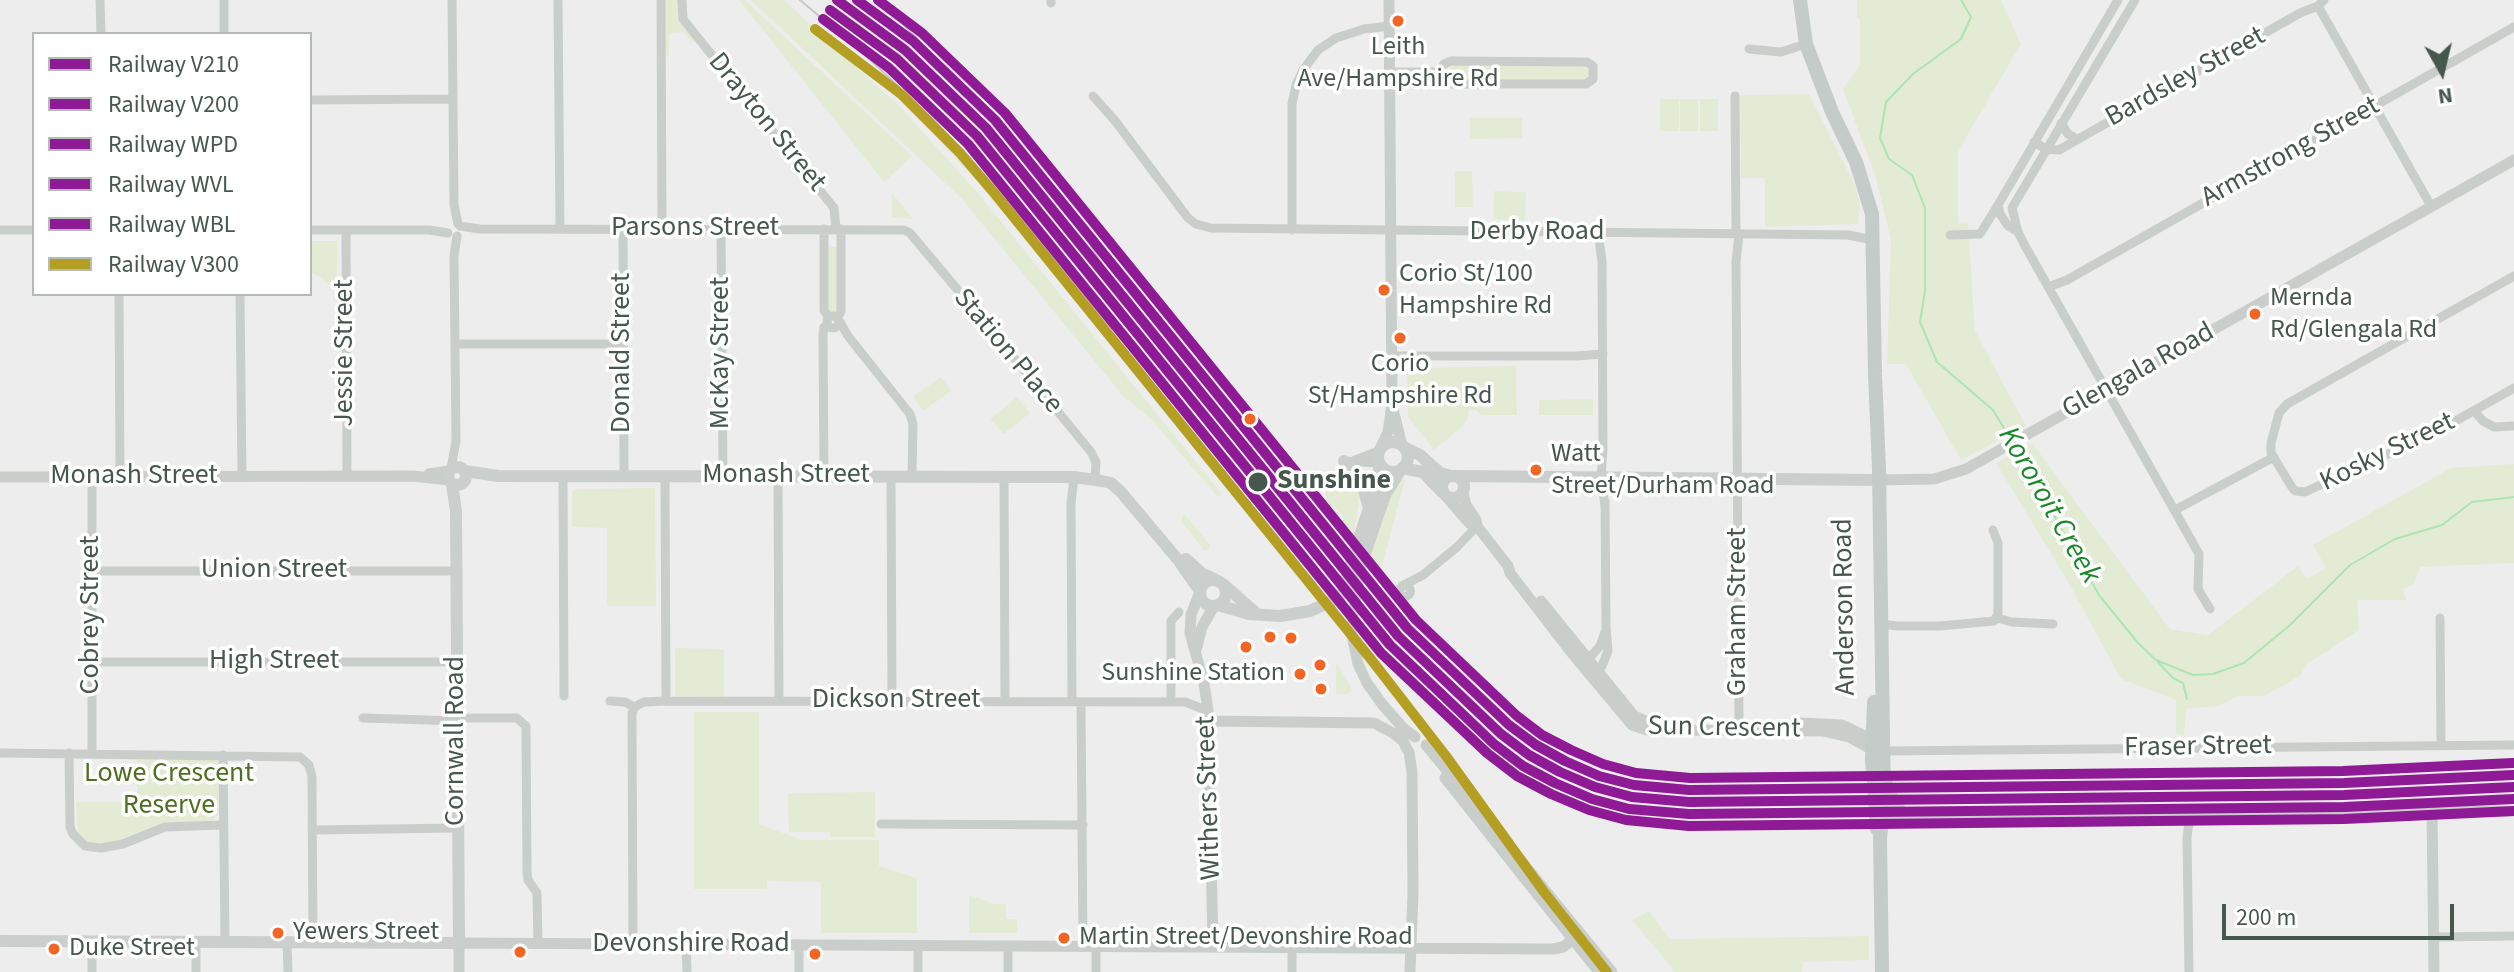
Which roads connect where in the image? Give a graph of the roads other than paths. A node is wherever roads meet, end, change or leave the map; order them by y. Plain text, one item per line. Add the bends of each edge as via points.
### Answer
1 (100, 0) edge
2 (224, 0) edge
3 (452, 0) edge
4 (558, 0) edge
5 (661, 0) edge
6 (682, 0) edge
7 (1389, 0) edge
8 (1790, 0) edge
9 (1800, 0) edge
10 (2118, 0) edge
11 (2135, 0) edge
12 (2322, 4) edge
13 (1389, 26) junction
14 (2514, 27) edge
15 (101, 32) edge
16 (224, 32) edge
17 (2093, 44) junction
18 (1802, 46) junction
19 (1749, 49) dead end
20 (2104, 52) junction
21 (1390, 72) junction
22 (1440, 72) junction
23 (1093, 96) dead end
24 (1735, 96) dead end
25 (453, 99) junction
26 (312, 100) edge
27 (2374, 106) junction
28 (2061, 123) junction
29 (2077, 139) junction
30 (2034, 142) junction
31 (2046, 149) junction
32 (2514, 160) edge
33 (2011, 181) junction
34 (2023, 188) junction
35 (1998, 205) junction
36 (2431, 206) junction
37 (1873, 223) junction
38 (560, 229) junction
39 (623, 229) junction
40 (662, 229) junction
41 (721, 229) junction
42 (824, 229) junction
43 (838, 229) junction
44 (0, 230) edge
45 (32, 230) edge
46 (312, 230) edge
47 (346, 230) junction
48 (454, 230) junction
49 (1292, 230) junction
50 (1391, 231) junction
51 (2018, 232) junction
52 (910, 233) joint
53 (1601, 233) junction
54 (1736, 234) junction
55 (1848, 235) junction
56 (1950, 235) dead end
57 (1873, 240) junction
58 (2514, 276) edge
59 (2050, 290) junction
60 (119, 296) edge
61 (240, 296) edge
62 (833, 323) junction
63 (455, 344) junction
64 (623, 344) junction
65 (1391, 356) junction
66 (1603, 356) junction
67 (2514, 388) edge
68 (2108, 391) junction
69 (1392, 405) junction
70 (2477, 409) junction
71 (2514, 426) edge
72 (1403, 447) junction
73 (2272, 455) junction
74 (1380, 457) junction
75 (1345, 461) joint
76 (1402, 468) junction
77 (347, 476) junction
78 (457, 476) junction
79 (563, 476) junction
80 (624, 476) junction
81 (665, 476) junction
82 (723, 476) junction
83 (778, 476) junction
84 (824, 476) junction
85 (891, 476) junction
86 (912, 476) junction
87 (1095, 476) junction
88 (1452, 476) junction
89 (0, 477) edge
90 (92, 477) junction
91 (120, 477) junction
92 (242, 477) junction
93 (1004, 477) junction
94 (1067, 477) junction
95 (1503, 477) junction
96 (1604, 478) junction
97 (1738, 479) junction
98 (1875, 480) junction
99 (1463, 492) junction
100 (1443, 493) junction
101 (1368, 505) junction
102 (2175, 510) junction
103 (1156, 529) junction
104 (1479, 529) junction
105 (1993, 530) dead end
106 (1362, 548) junction
107 (1361, 567) junction
108 (92, 571) junction
109 (457, 571) junction
110 (1218, 581) junction
111 (1406, 590) dead end
112 (1200, 591) junction
113 (1334, 600) junction
114 (1216, 606) junction
115 (2210, 609) dead end
116 (1179, 612) dead end
117 (1260, 615) junction
118 (1997, 618) junction
119 (2440, 618) dead end
120 (1877, 624) junction
121 (2053, 624) dead end
122 (1606, 628) junction
123 (1196, 651) junction
124 (1584, 661) junction
125 (92, 662) junction
126 (457, 662) junction
127 (1595, 674) junction
128 (1205, 687) junction
129 (564, 696) dead end
130 (610, 701) dead end
131 (666, 701) junction
132 (779, 701) junction
133 (892, 701) junction
134 (1005, 702) junction
135 (1077, 702) junction
136 (1171, 702) junction
137 (1185, 702) junction
138 (634, 707) junction
139 (1208, 716) junction
140 (1873, 717) junction
141 (363, 718) dead end
142 (457, 720) junction
143 (1829, 723) junction
144 (1739, 726) junction
145 (2441, 745) junction
146 (2514, 745) edge
147 (1416, 751) junction
148 (0, 753) edge
149 (69, 753) junction
150 (92, 753) junction
151 (223, 755) junction
152 (1877, 755) junction
153 (1882, 809) junction
154 (2514, 811) edge
155 (2432, 812) junction
156 (2187, 814) junction
157 (881, 824) dead end
158 (223, 825) junction
159 (1083, 825) junction
160 (458, 828) junction
161 (312, 830) junction
162 (2514, 936) edge
163 (1577, 937) junction
164 (2433, 937) junction
165 (0, 941) edge
166 (92, 941) junction
167 (196, 942) junction
168 (225, 942) junction
169 (287, 942) junction
170 (313, 942) junction
171 (459, 943) junction
172 (538, 944) junction
173 (633, 944) junction
174 (686, 945) junction
175 (799, 945) junction
176 (918, 946) junction
177 (1008, 946) junction
178 (1083, 947) junction
179 (1096, 947) junction
180 (1213, 947) junction
181 (1292, 947) junction
182 (1412, 949) junction
183 (92, 972) edge
184 (196, 972) edge
185 (288, 972) edge
186 (459, 972) edge
187 (687, 972) edge
188 (799, 972) edge
189 (918, 972) edge
190 (1008, 972) edge
191 (1096, 972) edge
192 (1292, 972) edge
193 (1410, 972) edge
194 (1599, 972) edge
195 (1612, 972) edge
196 (1882, 972) edge
197 (2189, 972) edge
198 (2434, 972) edge

1 - 15 street
2 - 16 street
3 - 25 street, Cornwall Road
4 - 38 street
5 - 40 street
6 - 43 street, Drayton Street via 685,21 834,208
7 - 13 street
8 - 18 main road, Anderson Road
9 - 18 main road, Anderson Road
10 - 17 street
11 - 20 street
12 - 27 street
12 - 29 street, Bardsley Street
13 - 21 street
13 - 49 street via 1336,38 1303,70 1292,104
14 - 27 street, Armstrong Street
17 - 20 street
17 - 30 street
18 - 19 street via 1775,52
18 - 37 main road, Anderson Road via 1864,181
20 - 28 street
21 - 22 street
21 - 50 street
22 - 22 street via 1451,61 1587,62 1593,66 1593,79 1586,84 1449,84
23 - 49 street, Derby Road via 1188,218 1226,229
24 - 54 street, Graham Street
25 - 26 street
25 - 48 street, Cornwall Road
27 - 36 street
27 - 59 street, Armstrong Street
28 - 29 street, Bardsley Street
28 - 31 street
29 - 31 street, Bardsley Street via 2059,150
30 - 31 street
30 - 33 street
31 - 34 street
32 - 36 street, Glengala Road
33 - 34 street
33 - 35 street
34 - 51 street via 2012,208
35 - 51 street via 2008,226
35 - 56 street via 1980,234
36 - 68 street, Glengala Road
37 - 55 street, Derby Road
37 - 57 main road, Anderson Road
38 - 39 street, Parsons Street
38 - 48 street, Parsons Street
39 - 40 street, Parsons Street
39 - 64 street, Donald Street
40 - 41 street, Parsons Street
41 - 42 street, Parsons Street
41 - 82 street, McKay Street
42 - 43 street, Parsons Street
42 - 62 street via 824,306
43 - 52 street, Parsons Street
43 - 62 street via 841,311
44 - 45 street
46 - 47 street, Parsons Street
47 - 48 street, Parsons Street
47 - 77 street, Jessie Street
48 - 63 street, Cornwall Road
49 - 50 street, Derby Road
50 - 53 street, Derby Road
50 - 65 street
51 - 59 street
52 - 87 street, Station Place via 1091,452
53 - 54 street, Derby Road
53 - 66 street
54 - 55 street, Derby Road
54 - 97 street, Graham Street
55 - 57 street, Derby Road
57 - 98 main road, Anderson Road
58 - 73 street via 2287,404 2279,413
59 - 68 street
60 - 91 street
61 - 92 street
62 - 84 street via 823,331
62 - 86 street via 906,408 911,419
63 - 64 street
63 - 78 street, Cornwall Road
64 - 80 street, Donald Street
65 - 66 street
65 - 69 street
66 - 96 street
67 - 70 street, Kosky Street
68 - 98 street, Glengala Road via 1953,474
68 - 102 street
69 - 72 street
69 - 74 street
70 - 71 street via 2490,425
70 - 73 street, Kosky Street via 2305,492 2293,489
72 - 74 main road via 1391,442
72 - 76 main road via 1407,456
72 - 88 main road
73 - 102 street
74 - 75 street
74 - 76 main road via 1391,472
74 - 101 main road
75 - 101 main road via 1360,476
76 - 100 main road, Sun Crescent via 1426,474
76 - 106 main road
77 - 78 street, Monash Street
77 - 92 street, Monash Street
78 - 79 main road, Monash Street
78 - 109 main road, Cornwall Road
79 - 80 main road, Monash Street
79 - 129 street
80 - 81 main road, Monash Street
81 - 82 main road, Monash Street
81 - 131 street
82 - 83 main road, Monash Street
83 - 84 main road, Monash Street
83 - 132 street
84 - 85 main road, Monash Street
85 - 86 main road, Monash Street
85 - 133 street
86 - 93 main road, Monash Street
87 - 94 main road, Monash Street
87 - 103 main road via 1112,476 1127,485
88 - 95 main road
88 - 99 main road via 1461,480
88 - 100 main road via 1442,483
89 - 90 street, Monash Street
90 - 91 street, Monash Street
90 - 108 street, Cobrey Street
91 - 92 street, Monash Street
93 - 94 main road, Monash Street
93 - 134 street
94 - 135 street
95 - 96 main road
95 - 99 main road via 1475,483
96 - 97 main road
96 - 122 street
97 - 98 main road
97 - 144 street, Graham Street
98 - 120 main road, Anderson Road
99 - 100 main road via 1454,498
99 - 104 street, Sun Crescent
100 - 104 street, Sun Crescent
101 - 106 main road
102 - 115 street via 2199,554 2198,589
103 - 110 main road via 1196,569
103 - 112 main road
104 - 111 street
104 - 124 street, Sun Crescent
105 - 118 street via 1998,543
106 - 107 main road
106 - 113 main road
107 - 113 main road via 1352,585
107 - 147 street via 1352,615 1363,676 1393,718 1415,737 1409,740
108 - 109 street, Union Street
108 - 125 street, Cobrey Street
109 - 126 main road, Cornwall Road
110 - 112 main road via 1206,582
110 - 114 main road via 1226,596
110 - 117 main road
112 - 114 main road via 1204,602
112 - 123 street, Withers Street via 1190,624
113 - 117 main road via 1297,614
114 - 117 main road
114 - 123 street via 1202,627
116 - 136 street via 1171,621
118 - 120 street via 1940,626
118 - 121 street
119 - 145 street
120 - 140 main road, Anderson Road
120 - 152 main road, Anderson Road
122 - 124 street via 1602,643
122 - 127 street via 1608,651
123 - 128 street, Withers Street
124 - 127 street, Sun Crescent
125 - 126 street, High Street
125 - 150 street, Cobrey Street
126 - 142 main road, Cornwall Road
127 - 144 street, Sun Crescent via 1640,720
128 - 137 street
128 - 139 street, Withers Street
130 - 138 street, Dickson Street
131 - 132 street, Dickson Street
131 - 138 street, Dickson Street
132 - 133 street, Dickson Street
133 - 134 street, Dickson Street
134 - 135 street, Dickson Street
135 - 136 street, Dickson Street
135 - 159 street
136 - 137 street, Dickson Street
137 - 139 street, Dickson Street
138 - 173 street
139 - 147 street, Dickson Street via 1372,723
139 - 180 street, Withers Street
140 - 143 street
140 - 152 main road, Anderson Road
141 - 142 street
142 - 160 main road, Cornwall Road
142 - 172 street via 517,718 526,726 527,872 537,893
143 - 144 street, Sun Crescent
143 - 152 street, Sun Crescent via 1848,727
144 - 152 street, Sun Crescent via 1830,732
145 - 146 street, Fraser Street
145 - 152 street, Fraser Street
147 - 163 street, Dickson Street via 1437,767
147 - 182 street
148 - 149 street
149 - 150 street
149 - 158 street via 70,827 85,846 123,844 165,827
150 - 151 street
151 - 158 street
151 - 161 street via 303,759 311,770
152 - 153 main road, Anderson Road
153 - 156 street via 1910,817
153 - 196 main road, Anderson Road
154 - 155 street
155 - 156 street
155 - 164 street
156 - 197 street
157 - 159 street
158 - 168 street
159 - 178 street
160 - 161 street
160 - 171 main road, Cornwall Road
161 - 170 street
162 - 164 street
163 - 182 street, Devonshire Road via 1553,949
163 - 194 street
163 - 195 street
164 - 198 street
165 - 166 main road, Devonshire Road
166 - 167 main road, Devonshire Road
166 - 183 street
167 - 168 main road, Devonshire Road
167 - 184 street
168 - 169 main road, Devonshire Road
169 - 170 main road, Devonshire Road
169 - 185 street
170 - 171 main road, Devonshire Road
171 - 172 street, Devonshire Road
171 - 186 street, Cornwall Road
172 - 173 street, Devonshire Road
173 - 174 street, Devonshire Road
174 - 175 street, Devonshire Road
174 - 187 street
175 - 176 street, Devonshire Road
175 - 188 street
176 - 177 street, Devonshire Road
176 - 189 street
177 - 178 street, Devonshire Road
177 - 190 street
178 - 179 street, Devonshire Road
179 - 180 street, Devonshire Road
179 - 191 street
180 - 181 street, Devonshire Road
181 - 182 street, Devonshire Road
181 - 192 street
182 - 193 street

